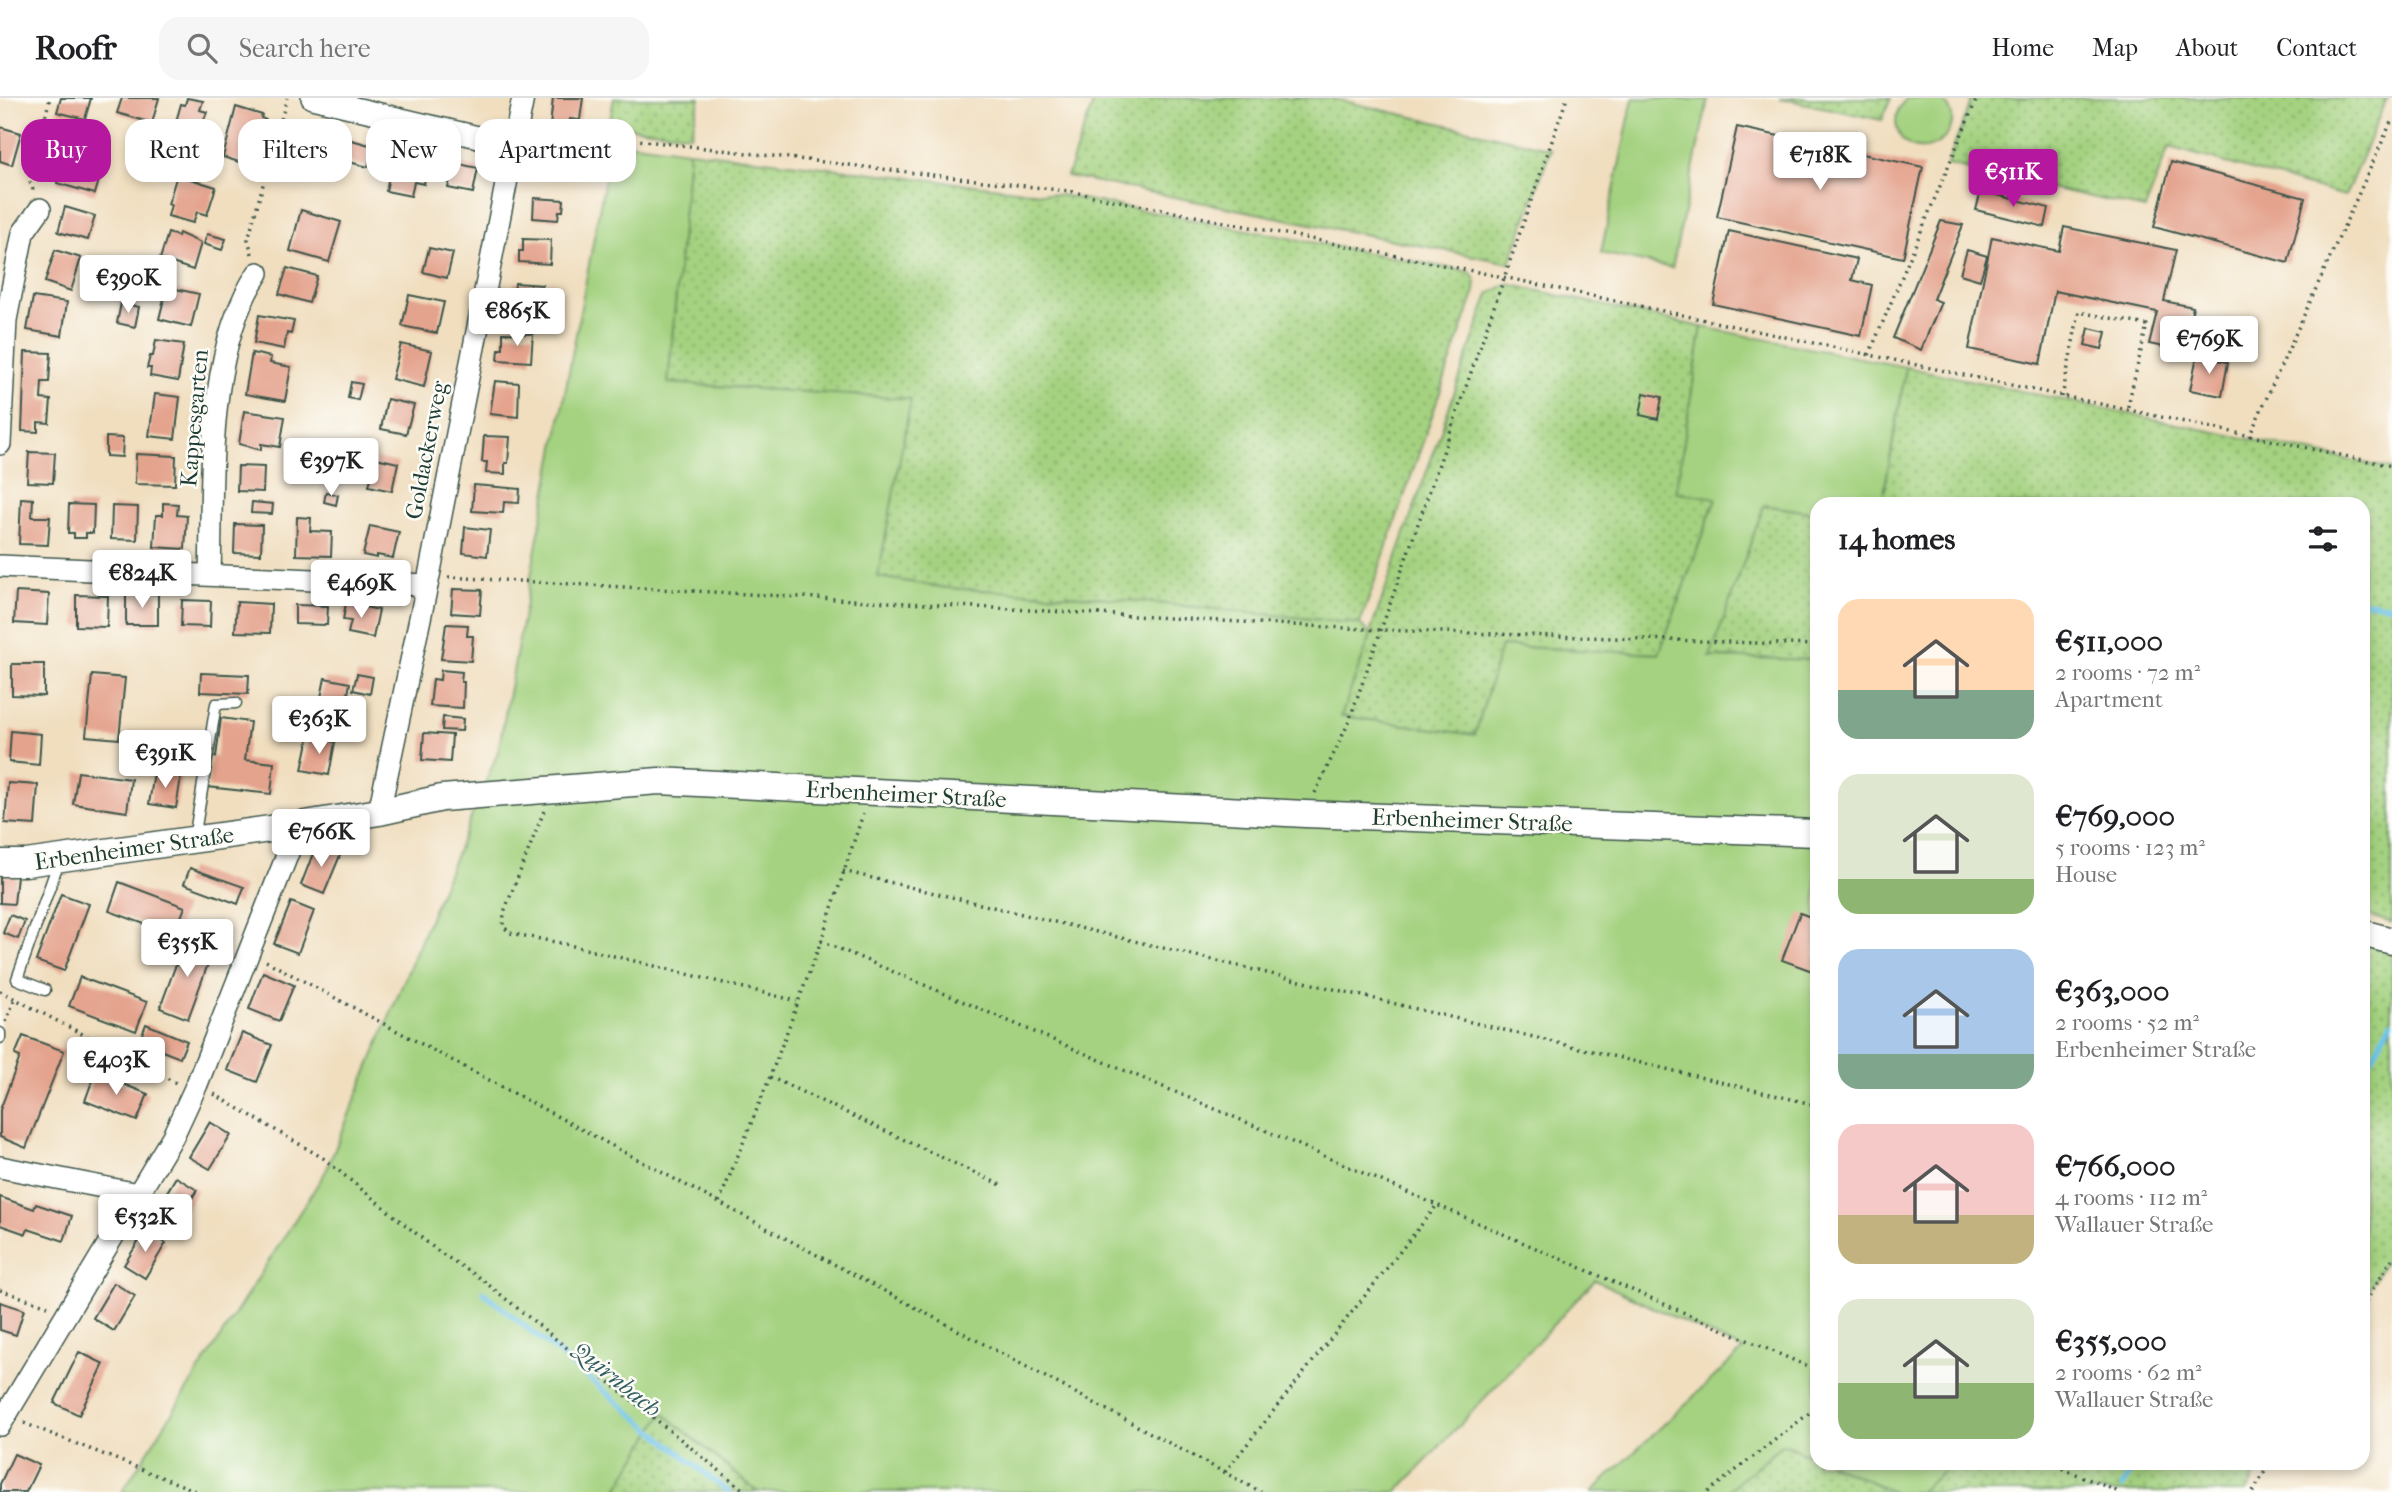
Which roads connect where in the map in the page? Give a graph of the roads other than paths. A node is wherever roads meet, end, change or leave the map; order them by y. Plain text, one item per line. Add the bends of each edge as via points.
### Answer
1 (312, 98) edge
2 (523, 98) edge
3 (518, 119) edge
4 (475, 128) edge
5 (505, 182) edge
6 (40, 209) road end
7 (258, 273) road end
8 (0, 444) edge
9 (0, 566) edge
10 (210, 574) junction
11 (428, 580) junction
12 (236, 703) dead end
13 (379, 812) junction
14 (299, 825) junction
15 (1810, 833) edge
16 (194, 839) junction
17 (60, 858) junction
18 (0, 863) edge
19 (2370, 935) edge
20 (2392, 941) edge
21 (45, 990) dead end
22 (0, 1167) edge
23 (138, 1194) junction
24 (2, 1418) edge

1 - 4 street
2 - 3 street, Goldackerweg
5 - 11 street, Goldackerweg
6 - 8 street via 23,233 8,306
7 - 10 street, Kappesgarten via 235,313 225,351 215,429
9 - 10 street
10 - 11 street
11 - 13 street, Goldackerweg
12 - 16 lane via 216,704
13 - 14 street, Erbenheimer Straße
13 - 15 street, Erbenheimer Straße via 442,798 659,781 1305,814
14 - 16 street, Erbenheimer Straße
14 - 23 street via 195,1088
16 - 17 street, Erbenheimer Straße
17 - 18 street, Erbenheimer Straße
17 - 21 lane via 17,979
19 - 20 street
22 - 23 street
23 - 24 street

